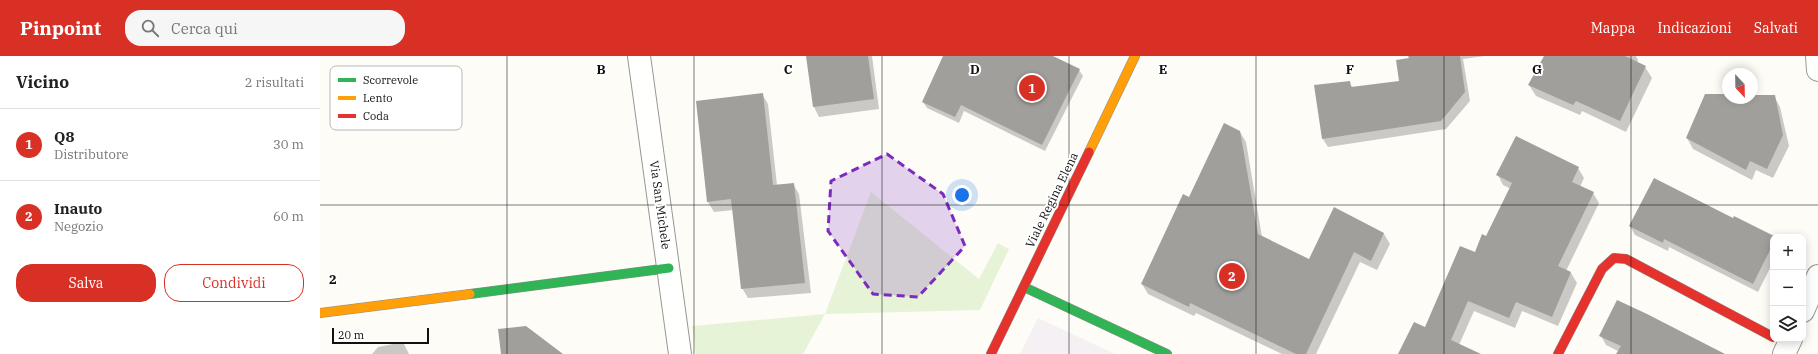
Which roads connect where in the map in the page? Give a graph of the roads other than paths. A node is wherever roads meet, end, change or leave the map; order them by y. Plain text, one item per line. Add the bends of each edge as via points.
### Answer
1 (639, 56) edge
2 (1135, 56) edge
3 (1817, 56) edge
4 (1818, 70) edge
5 (669, 268) junction
6 (1818, 276) edge
7 (1024, 287) junction
8 (1805, 306) edge
9 (320, 313) edge
10 (1782, 343) edge
11 (680, 354) edge
12 (991, 354) edge
13 (1167, 354) edge
14 (1558, 354) edge

1 - 5 street, Via San Michele
2 - 7 street, Viale Regina Elena
3 - 4 street
5 - 9 street
5 - 11 street, Via San Michele
6 - 8 street
7 - 12 street, Viale Regina Elena
7 - 13 street
10 - 14 street via 1626,259 1614,258 1602,269

